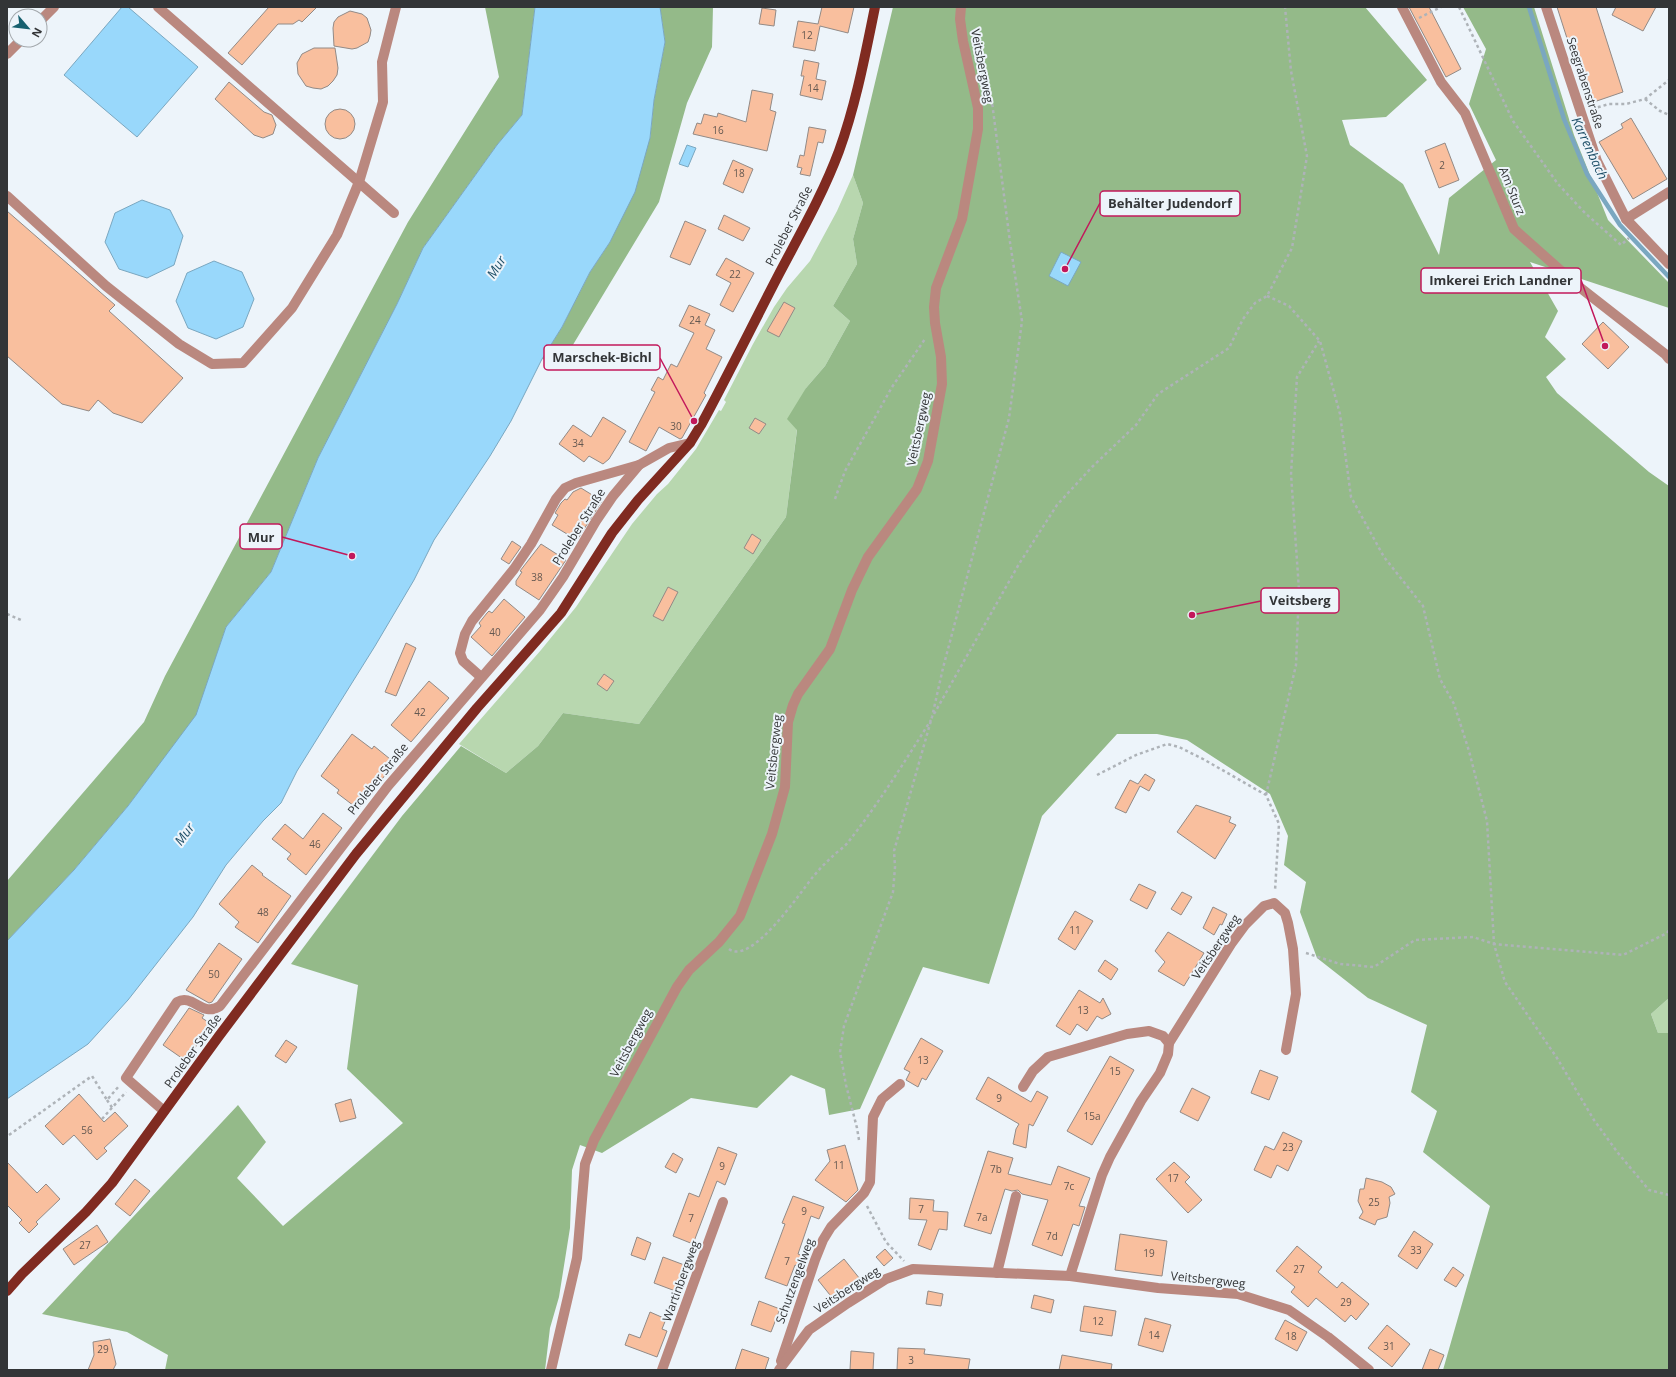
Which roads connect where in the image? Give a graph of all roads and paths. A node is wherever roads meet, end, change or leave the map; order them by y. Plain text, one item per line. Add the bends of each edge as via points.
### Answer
1 (158, 7) edge
2 (396, 7) edge
3 (875, 7) edge
4 (961, 7) edge
5 (1285, 7) edge
6 (1402, 7) edge
7 (1441, 7) edge
8 (1459, 7) edge
9 (1546, 7) edge
10 (1410, 22) junction
11 (982, 68) dead end
12 (1669, 80) edge
13 (1645, 100) junction
14 (1580, 112) junction
15 (1669, 115) edge
16 (359, 182) junction
17 (1669, 192) edge
18 (7, 196) edge
19 (394, 212) dead end
20 (1626, 219) junction
21 (1621, 245) dead end
22 (1669, 264) edge
23 (1267, 296) junction
24 (935, 324) junction
25 (1320, 340) junction
26 (1669, 359) edge
27 (690, 443) junction
28 (639, 465) junction
29 (835, 499) dead end
30 (7, 614) edge
31 (21, 620) dead end
32 (481, 677) junction
33 (932, 717) junction
34 (1097, 775) dead end
35 (1266, 795) junction
36 (1274, 904) junction
37 (1669, 930) edge
38 (719, 942) junction
39 (1494, 944) junction
40 (1292, 949) junction
41 (1169, 1043) junction
42 (1286, 1050) dead end
43 (129, 1081) junction
44 (900, 1084) dead end
45 (1023, 1087) dead end
46 (107, 1100) junction
47 (113, 1109) junction
48 (164, 1111) junction
49 (102, 1119) dead end
50 (9, 1135) dead end
51 (859, 1144) dead end
52 (864, 1193) junction
53 (1669, 1195) edge
54 (1016, 1196) dead end
55 (724, 1202) dead end
56 (913, 1269) junction
57 (997, 1273) junction
58 (1070, 1276) junction
59 (7, 1291) edge
60 (779, 1369) edge
61 (551, 1370) edge
62 (662, 1370) edge
63 (1369, 1370) edge

1 - 16 street
2 - 16 street via 382,62 383,102
3 - 27 main road, Proleber Straße via 852,114 825,185 809,220
4 - 24 street, Veitsbergweg via 963,41 978,108 978,129 962,220 936,288
5 - 23 path via 1291,71 1307,156 1292,248
6 - 10 street, Am Sturz
7 - 10 path
8 - 21 path via 1513,121 1558,184 1585,213
9 - 14 street, Seegrabenstraße
10 - 26 street, Am Sturz via 1441,82 1465,113 1514,229 1578,286
11 - 33 path via 988,80 992,102 1022,321 1009,418
12 - 13 path
13 - 14 path via 1609,104
13 - 15 path via 1660,112
14 - 20 street, Seegrabenstraße via 1597,161
16 - 18 street via 337,235 292,308 243,363 212,364 179,344 106,286
16 - 19 street
17 - 20 street
20 - 22 street, Seegrabenstraße
23 - 25 path via 1289,306
23 - 33 path via 1255,303 1243,319 1229,348 1158,394 1136,424 1057,506 1019,564
24 - 29 path via 892,387 845,471
24 - 38 street, Veitsbergweg via 941,357 942,384 928,461 917,489 868,557 852,590 830,649 792,705 788,722 785,787 772,834 740,916
25 - 35 path via 1297,377 1291,474 1299,590 1296,666
25 - 39 path via 1340,414 1351,497 1384,557 1423,606 1440,679 1454,704 1469,751 1487,822
27 - 28 street, Proleber Straße via 669,448
27 - 48 main road, Proleber Straße via 612,533 561,613 477,708 361,848
28 - 32 street, Proleber Straße via 600,515 540,610
28 - 32 street via 576,483 565,488 556,499 531,544 472,621 465,634 460,653 463,661
30 - 31 path
32 - 43 street, Proleber Straße via 388,786 220,1006 207,1010 187,1000 177,1002
33 - 38 path via 897,774 848,843 830,858 777,924 740,952 732,952
33 - 51 path via 894,851 893,892 843,1033 840,1052
34 - 35 path via 1136,755 1167,744 1203,759
35 - 36 path via 1279,824
36 - 40 street via 1286,913
36 - 41 street, Veitsbergweg via 1264,906 1245,925
37 - 39 path via 1623,955
38 - 61 street, Veitsbergweg via 689,970 677,987 594,1140 585,1164 577,1258
39 - 40 path via 1473,937 1415,940 1374,966 1340,964
39 - 53 path via 1505,982 1557,1058 1594,1120 1649,1190
40 - 42 street via 1296,994
41 - 45 street via 1162,1036 1149,1031 1126,1034 1048,1058 1033,1071
41 - 58 street, Veitsbergweg via 1168,1054 1160,1073 1138,1107 1102,1175
43 - 46 path
43 - 47 path
43 - 48 street
44 - 52 street, Schutzengelweg via 882,1099 873,1117 870,1182
46 - 47 path
46 - 50 path via 92,1076
47 - 49 path
48 - 59 main road, Proleber Straße via 112,1183
52 - 56 path via 870,1214 886,1242
52 - 60 street, Schutzengelweg via 831,1227 823,1240
54 - 57 street
55 - 62 street, Wartinbergweg
56 - 57 street, Veitsbergweg
56 - 60 street, Veitsbergweg via 886,1279 809,1330
57 - 58 street, Veitsbergweg
58 - 63 street, Veitsbergweg via 1158,1288 1238,1294 1289,1310

